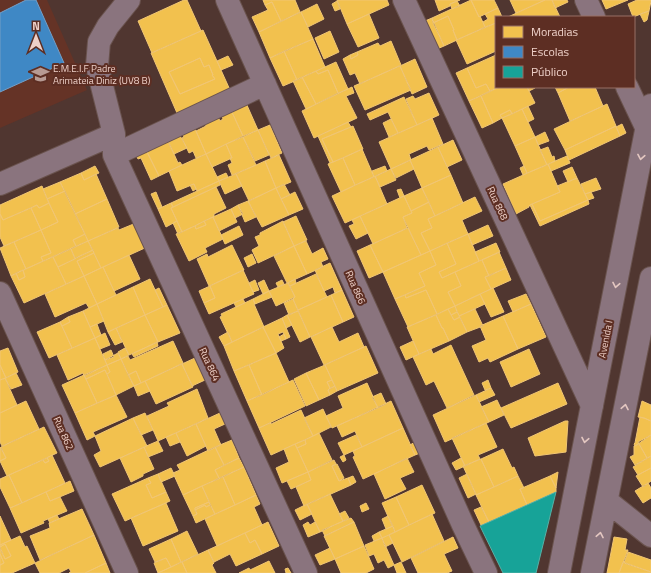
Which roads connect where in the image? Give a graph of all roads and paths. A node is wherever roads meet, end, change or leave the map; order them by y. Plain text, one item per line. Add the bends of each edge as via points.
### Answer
1 (129, 0) edge
2 (227, 0) edge
3 (404, 0) edge
4 (586, 0) edge
5 (594, 16) edge
6 (265, 84) junction
7 (627, 88) edge
8 (651, 105) edge
9 (646, 127) junction
10 (114, 144) junction
11 (0, 184) edge
12 (643, 192) edge
13 (651, 278) edge
14 (0, 293) edge
15 (592, 406) junction
16 (607, 501) junction
17 (651, 536) edge
18 (127, 573) edge
19 (306, 573) edge
20 (486, 573) edge
21 (559, 573) edge
22 (592, 573) edge

1 - 10 street, Rua 864 via 99,42 97,66
2 - 6 street, Rua 866
3 - 15 street, Rua 868
4 - 5 street
6 - 10 street
6 - 20 street, Rua 866
7 - 9 street
8 - 9 street, Avenida I
9 -> 12 street, Avenida I
10 - 11 street
10 - 19 street, Rua 864
12 -> 15 street, Avenida I
16 -> 13 street
14 - 18 street, Rua 862
15 -> 21 street, Avenida I
16 - 17 street
22 -> 16 street

